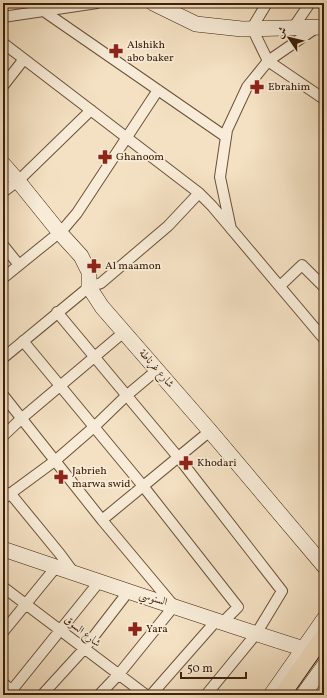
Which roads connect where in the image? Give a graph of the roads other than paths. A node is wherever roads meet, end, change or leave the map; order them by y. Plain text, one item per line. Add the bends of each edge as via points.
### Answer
1 (97, 3) edge
2 (153, 3) edge
3 (267, 3) edge
4 (310, 3) edge
5 (46, 12) junction
6 (3, 18) edge
7 (252, 28) junction
8 (293, 28) junction
9 (320, 28) edge
10 (3, 43) edge
11 (24, 59) junction
12 (268, 61) junction
13 (3, 86) edge
14 (158, 90) junction
15 (324, 99) edge
16 (91, 110) junction
17 (226, 137) junction
18 (127, 138) junction
19 (3, 164) edge
20 (18, 181) junction
21 (3, 192) edge
22 (199, 193) junction
23 (232, 230) junction
24 (60, 233) junction
25 (3, 245) edge
26 (19, 265) junction
27 (3, 278) edge
28 (280, 286) junction
29 (88, 287) junction
30 (324, 287) edge
31 (57, 312) junction
32 (124, 332) junction
33 (324, 339) edge
34 (23, 341) junction
35 (3, 358) edge
36 (94, 358) junction
37 (157, 370) junction
38 (60, 387) junction
39 (3, 395) edge
40 (126, 396) junction
41 (22, 418) junction
42 (94, 427) junction
43 (210, 431) junction
44 (3, 436) edge
45 (178, 458) junction
46 (56, 460) junction
47 (143, 486) junction
48 (7, 496) edge
49 (102, 520) junction
50 (3, 549) edge
51 (324, 566) edge
52 (56, 567) junction
53 (74, 573) junction
54 (99, 582) junction
55 (3, 587) edge
56 (128, 592) junction
57 (25, 605) junction
58 (174, 606) junction
59 (324, 619) edge
60 (219, 622) junction
61 (60, 630) junction
62 (3, 632) edge
63 (256, 634) junction
64 (324, 635) edge
65 (84, 649) junction
66 (304, 649) junction
67 (324, 650) edge
68 (324, 666) edge
69 (119, 674) junction
70 (9, 690) edge
71 (42, 695) edge
72 (99, 695) edge
73 (146, 695) edge
74 (151, 695) edge
75 (206, 695) edge
76 (271, 695) edge
77 (282, 695) edge
78 (292, 695) edge
79 (303, 695) edge

1 - 5 street
2 - 7 main road via 196,24
3 - 7 street
4 - 8 street
5 - 6 street
5 - 14 street
7 - 8 main road
7 - 12 street
8 - 9 main road
9 - 12 street
10 - 11 street
11 - 13 street
11 - 16 street
12 - 15 street
12 - 17 street via 246,86
14 - 17 street
14 - 18 street
16 - 18 street
16 - 20 street
17 - 23 street via 220,177
18 - 22 street
18 - 24 street via 77,213
19 - 20 main road, شارع غرناطة
20 - 21 street
20 - 24 main road, شارع غرناطة
22 - 23 street
22 - 29 street via 168,226 101,283
23 - 28 street
24 - 26 street
24 - 29 main road, شارع غرناطة via 81,256 88,272
25 - 26 street
26 - 27 street
28 - 30 street via 302,265
28 - 33 street
29 - 31 street
29 - 32 main road, شارع غرناطة
31 - 34 street
31 - 36 street
32 - 36 street
32 - 37 main road, شارع غرناطة
34 - 35 street
34 - 38 street
36 - 38 street
36 - 40 street
37 - 40 street
37 - 43 main road, شارع غرناطة
38 - 41 street
38 - 42 street
39 - 41 street
40 - 42 street
40 - 45 street
41 - 44 street
41 - 46 street
42 - 46 street
42 - 47 street
43 - 45 street
43 - 51 main road, شارع غرناطة
45 - 47 street
45 - 63 street via 282,591
46 - 48 street
46 - 49 street
47 - 49 street
47 - 60 street via 238,607
48 - 53 street
49 - 58 street
50 - 52 main road, السنوسي
52 - 53 main road, السنوسي
52 - 57 street
53 - 54 main road, السنوسي
54 - 56 main road, السنوسي
54 - 61 street
55 - 57 street, شارع السوق
56 - 58 main road, السنوسي
56 - 65 street
57 - 61 street, شارع السوق
57 - 62 street
58 - 60 main road, السنوسي
58 - 69 street
59 - 66 main road
60 - 63 main road, السنوسي
60 - 74 street
61 - 65 street, شارع السوق
61 - 70 street
63 - 66 main road, السنوسي
63 - 75 street
64 - 77 main road
65 - 69 street, شارع السوق
65 - 71 street
66 - 76 main road
67 - 78 main road
68 - 79 main road
69 - 72 street
69 - 73 street, شارع السوق

